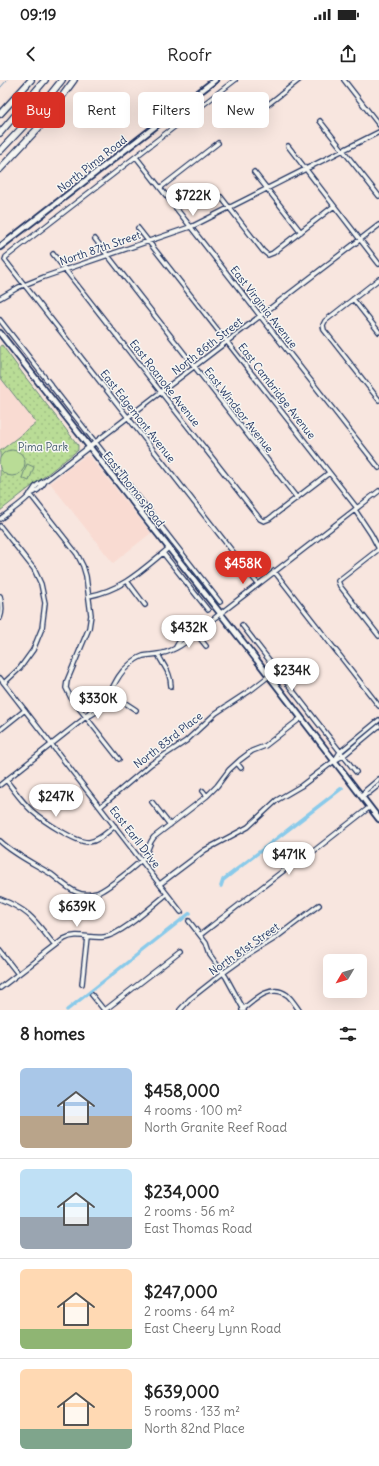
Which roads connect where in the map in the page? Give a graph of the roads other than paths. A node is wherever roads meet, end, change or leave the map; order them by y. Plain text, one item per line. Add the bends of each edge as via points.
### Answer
1 (31, 80) edge
2 (45, 80) edge
3 (62, 80) edge
4 (74, 80) edge
5 (215, 80) edge
6 (235, 80) edge
7 (299, 80) edge
8 (344, 80) edge
9 (269, 104) edge
10 (0, 114) edge
11 (320, 121) dead end
12 (379, 125) edge
13 (0, 132) edge
14 (379, 132) edge
15 (218, 143) dead end
16 (288, 146) dead end
17 (343, 150) junction
18 (0, 151) edge
19 (136, 157) junction
20 (0, 169) edge
21 (305, 169) junction
22 (254, 172) dead end
23 (160, 188) junction
24 (267, 188) junction
25 (379, 196) edge
26 (221, 197) dead end
27 (334, 206) junction
28 (229, 207) junction
29 (379, 226) edge
30 (190, 227) junction
31 (138, 228) dead end
32 (301, 232) junction
33 (94, 239) dead end
34 (360, 240) junction
35 (148, 241) junction
36 (0, 247) edge
37 (53, 254) dead end
38 (107, 255) junction
39 (379, 264) edge
40 (65, 270) junction
41 (379, 279) edge
42 (24, 285) junction
43 (0, 298) edge
44 (353, 299) junction
45 (261, 317) junction
46 (0, 320) edge
47 (379, 332) edge
48 (0, 333) edge
49 (227, 342) junction
50 (194, 368) junction
51 (161, 393) junction
52 (379, 400) edge
53 (128, 418) junction
54 (96, 443) junction
55 (90, 447) junction
56 (379, 468) edge
57 (329, 473) junction
58 (379, 491) edge
59 (30, 494) junction
60 (297, 498) junction
61 (356, 509) junction
62 (0, 519) edge
63 (0, 526) edge
64 (169, 548) junction
65 (379, 549) edge
66 (163, 553) junction
67 (274, 571) junction
68 (127, 581) junction
69 (258, 584) junction
70 (0, 596) edge
71 (89, 596) junction
72 (220, 602) dead end
73 (145, 605) dead end
74 (208, 610) dead end
75 (220, 613) junction
76 (0, 618) edge
77 (242, 625) dead end
78 (195, 632) junction
79 (379, 636) edge
80 (206, 646) dead end
81 (261, 650) junction
82 (158, 654) junction
83 (253, 656) junction
84 (269, 676) junction
85 (0, 678) edge
86 (4, 683) junction
87 (170, 686) dead end
88 (110, 693) junction
89 (379, 706) edge
90 (307, 709) junction
91 (25, 710) junction
92 (136, 710) dead end
93 (86, 717) junction
94 (300, 717) junction
95 (379, 720) edge
96 (379, 726) edge
97 (0, 730) edge
98 (52, 744) junction
99 (340, 752) junction
100 (343, 756) junction
101 (118, 758) dead end
102 (334, 761) junction
103 (237, 762) junction
104 (241, 768) dead end
105 (356, 772) dead end
106 (379, 779) edge
107 (6, 780) junction
108 (0, 785) edge
109 (379, 785) edge
110 (203, 791) dead end
111 (207, 796) junction
112 (361, 796) junction
113 (152, 802) dead end
114 (100, 807) junction
115 (370, 807) junction
116 (379, 819) edge
117 (170, 825) junction
118 (115, 826) junction
119 (0, 841) edge
120 (141, 860) junction
121 (160, 884) junction
122 (167, 894) junction
123 (0, 899) edge
124 (320, 905) dead end
125 (181, 912) dead end
126 (188, 921) dead end
127 (200, 935) junction
128 (87, 937) junction
129 (55, 946) junction
130 (0, 951) edge
131 (180, 952) dead end
132 (223, 973) junction
133 (18, 974) junction
134 (82, 984) dead end
135 (0, 988) edge
136 (92, 995) dead end
137 (104, 1010) edge
138 (180, 1010) edge
139 (243, 1010) edge
140 (299, 1010) edge

1 - 10 highway
2 - 13 highway
3 - 18 highway
4 - 20 highway via 38,129
5 - 36 main road, North Pima Road
6 - 19 street
7 - 9 street
8 - 12 street
11 - 17 street
14 - 17 street, North 87th Street
15 - 23 street
16 - 21 street
17 - 21 street, North 87th Street
17 - 25 street
19 - 23 street, East Virginia Avenue
19 - 42 street, East Edgemont Avenue via 5,259
21 - 24 street, North 87th Street
21 - 27 street
22 - 24 street
23 - 30 street, East Virginia Avenue
24 - 28 street, North 87th Street
24 - 32 street
26 - 28 street
27 - 32 street
27 - 34 street
28 - 30 street, North 87th Street
28 - 32 street via 268,255
29 - 34 street, North 86th Street
30 - 35 street, North 87th Street
30 - 45 street, East Virginia Avenue
31 - 35 street, East Cambridge Avenue
33 - 38 street, East Windsor Avenue
34 - 39 street
34 - 45 street, North 86th Street
35 - 38 street, North 87th Street
35 - 49 street, East Cambridge Avenue
37 - 40 street, East Roanoke Avenue
38 - 40 street, North 87th Street
38 - 50 street, East Windsor Avenue
40 - 42 street, North 87th Street
40 - 51 street, East Roanoke Avenue
41 - 44 street
42 - 43 street, North 87th Street
42 - 53 street, East Edgemont Avenue
44 - 47 street
44 - 52 street via 325,321 324,330
45 - 49 street, North 86th Street
45 - 56 street, East Virginia Avenue
46 - 54 street, East Thomas Road
48 - 55 main road, East Thomas Road
49 - 50 street, North 86th Street
49 - 57 street, East Cambridge Avenue
50 - 51 street, North 86th Street
50 - 60 street, East Windsor Avenue
51 - 53 street, North 86th Street
51 - 60 street, East Roanoke Avenue via 259,518 264,521 270,519
53 - 54 street, North 86th Street
53 - 69 street, East Edgemont Avenue
54 - 55 street, North 86th Street
54 - 72 street, East Thomas Road
55 - 59 street, North 86th Street via 34,488
55 - 64 main road, East Thomas Road
57 - 60 street
57 - 61 street, East Cambridge Avenue
58 - 61 street
59 - 62 street, North 86th Street
59 - 71 street via 77,554 86,576
61 - 65 street, East Cambridge Avenue
61 - 67 street
63 - 86 street via 34,569 41,584 45,603 42,628 33,650 20,668
64 - 66 street
64 - 75 main road, East Thomas Road
65 - 79 street via 338,581
66 - 68 street
66 - 74 street
67 - 69 street
67 - 89 street
68 - 71 street via 108,592
68 - 73 street
69 - 75 street
70 - 76 street
71 - 93 street via 90,628 68,677 66,688
75 - 78 street
75 - 83 main road, East Thomas Road
77 - 81 street
78 - 80 street
78 - 82 street via 182,645
81 - 83 street
81 - 90 street
82 - 87 street via 169,673
82 - 88 street via 142,656 127,666 117,676
83 - 84 main road, East Thomas Road
84 - 94 main road, East Thomas Road
84 - 114 street, North 83rd Place via 216,713 186,741 151,764
85 - 86 street, East Earll Drive
86 - 91 street, East Earll Drive
88 - 92 street
88 - 93 street via 97,712
90 - 94 street
90 - 99 street
91 - 97 street
91 - 98 street, East Earll Drive
93 - 98 street
93 - 101 street
94 - 102 main road, East Thomas Road
94 - 103 street via 265,746
95 - 99 street
96 - 100 street
98 - 107 street
98 - 114 street, East Earll Drive
99 - 100 street
99 - 102 street
100 - 102 street
100 - 105 street
102 - 112 main road, East Thomas Road
102 - 121 street via 277,800 248,827 205,850
103 - 104 street
103 - 111 street
106 - 112 street
107 - 108 street
107 - 118 street via 32,811 79,840 93,841
109 - 112 street
110 - 111 street
111 - 117 street
112 - 115 main road, East Thomas Road
113 - 117 street
114 - 118 street, East Earll Drive
115 - 116 main road, East Thomas Road
115 - 127 street
117 - 120 street via 151,841
118 - 120 street, East Earll Drive
119 - 120 street via 17,855 76,892 87,894 97,893 106,888
120 - 121 street, East Earll Drive
121 - 122 street, East Earll Drive
122 - 125 street, East Earll Drive
122 - 128 street via 114,934 103,938
123 - 129 street via 28,913
124 - 132 street, North 81st Street via 274,940
126 - 127 street
127 - 132 street
128 - 129 street via 72,935
128 - 134 street
129 - 133 street
130 - 133 street
131 - 137 street
132 - 138 street, North 81st Street
132 - 139 street
133 - 135 street
136 - 137 street
139 - 140 street via 266,992 276,991 288,996

